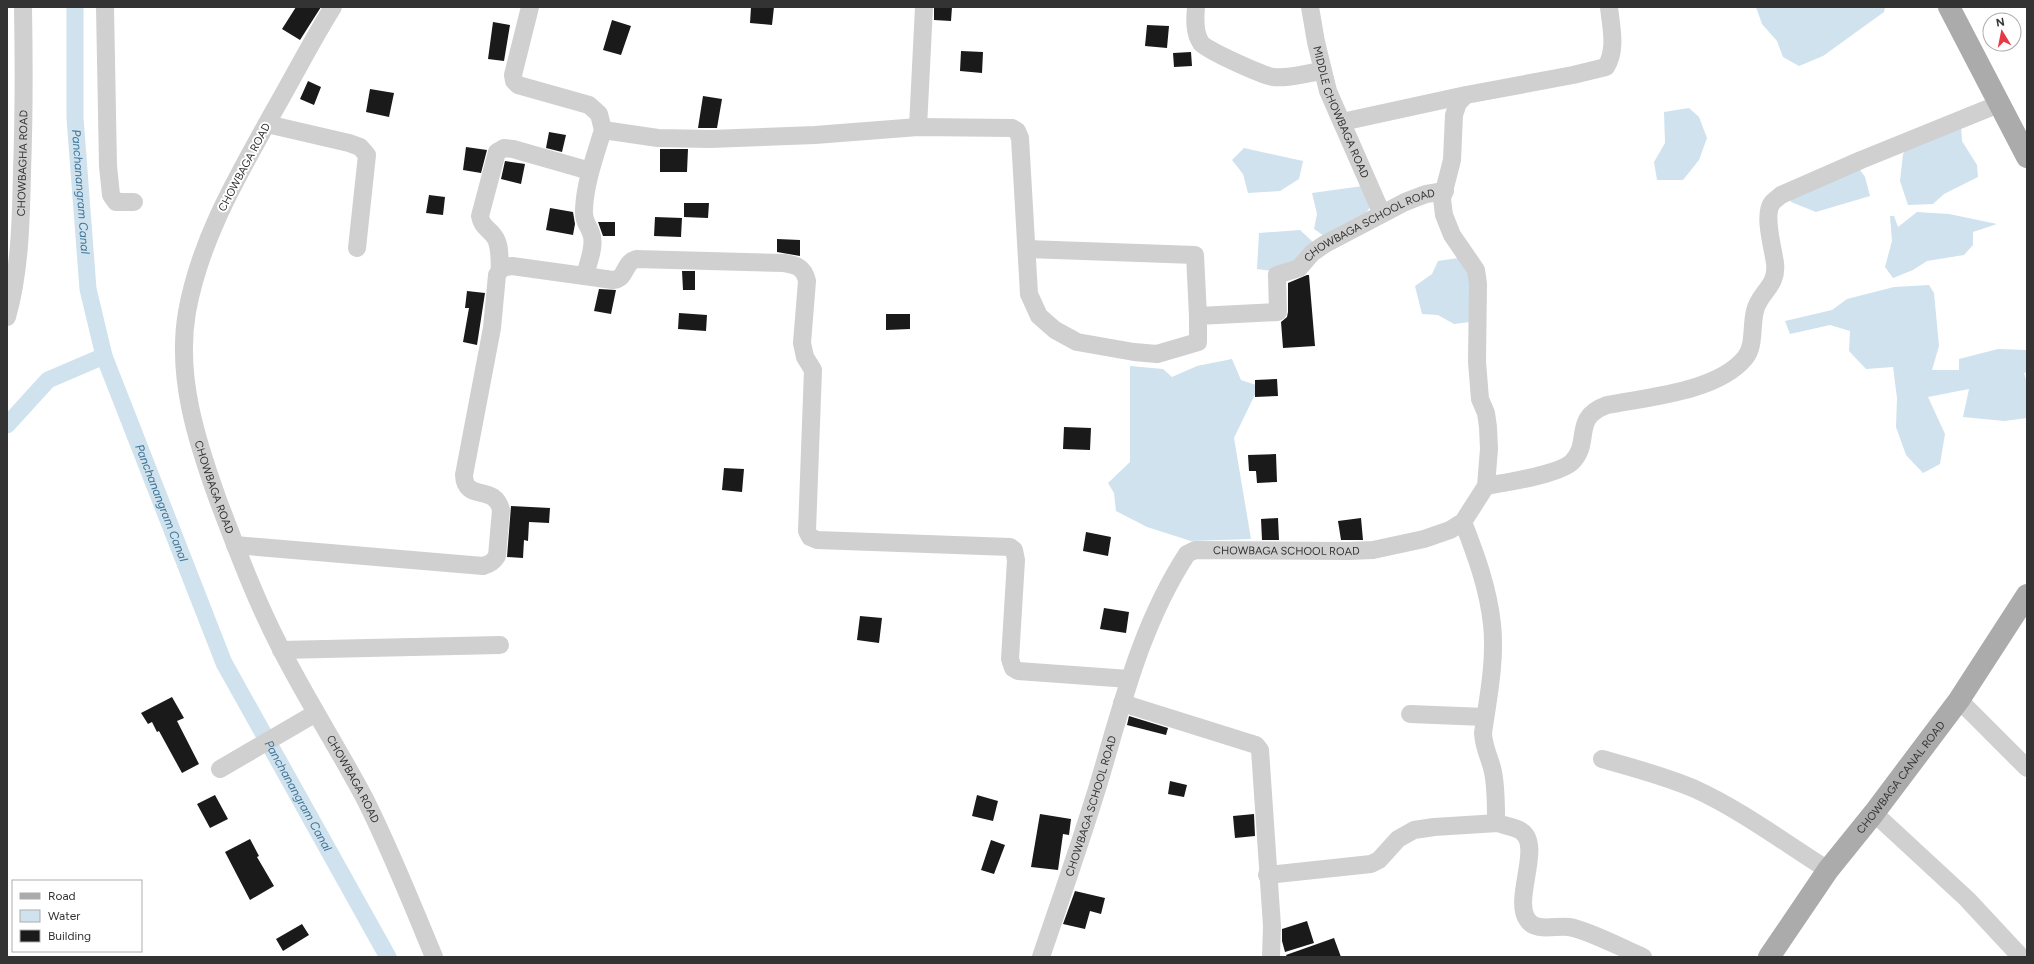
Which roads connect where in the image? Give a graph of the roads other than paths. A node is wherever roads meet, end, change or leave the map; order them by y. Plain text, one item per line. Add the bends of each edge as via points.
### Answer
1 (23, 7) edge
2 (105, 7) edge
3 (333, 7) edge
4 (530, 7) edge
5 (924, 7) edge
6 (1196, 7) edge
7 (1310, 7) edge
8 (1609, 7) edge
9 (1949, 7) edge
10 (1322, 70) junction
11 (1466, 95) junction
12 (2000, 104) junction
13 (1342, 122) junction
14 (267, 124) junction
15 (918, 127) junction
16 (603, 130) junction
17 (2027, 157) edge
18 (590, 172) junction
19 (1445, 191) junction
20 (134, 202) dead end
21 (1382, 214) junction
22 (357, 248) dead end
23 (1026, 249) junction
24 (500, 270) junction
25 (585, 275) junction
26 (1198, 316) junction
27 (7, 317) edge
28 (1486, 486) junction
29 (1464, 522) junction
30 (235, 545) junction
31 (2027, 595) edge
32 (500, 645) dead end
33 (281, 650) junction
34 (1129, 679) junction
35 (1959, 700) junction
36 (1122, 703) junction
37 (316, 713) junction
38 (1410, 714) dead end
39 (1485, 717) junction
40 (1602, 759) dead end
41 (2027, 768) edge
42 (220, 769) dead end
43 (1874, 813) junction
44 (1498, 823) junction
45 (1828, 870) junction
46 (1267, 875) junction
47 (2027, 954) edge
48 (434, 957) edge
49 (1041, 957) edge
50 (1271, 957) edge
51 (1643, 957) edge
52 (1770, 957) edge
53 (2022, 957) edge

1 - 27 street, CHOWBAGHA ROAD via 22,197 18,254
2 - 20 street via 108,166 111,195 116,202
3 - 14 street, CHOWBAGA ROAD
4 - 16 street via 513,75 514,81 518,85 590,105 598,114
5 - 15 street
6 - 10 street via 1196,29 1202,44 1222,55 1264,75 1274,77
7 - 10 street, MIDDLE CHOWBAGA ROAD
8 - 11 street via 1613,48 1606,67
9 - 12 main road
10 - 13 street, MIDDLE CHOWBAGA ROAD
11 - 13 street
11 - 19 street, CHOWBAGA SCHOOL ROAD via 1458,103 1454,115 1452,160
12 - 17 main road
12 - 28 street via 1781,195 1771,204 1768,217 1775,274 1772,285 1755,310 1751,344 1746,358 1728,372 1686,390 1594,409 1587,418 1579,451 1573,461 1562,469
13 - 21 street, MIDDLE CHOWBAGA ROAD
14 - 22 street via 349,143 360,147 367,155
14 - 30 street, CHOWBAGA ROAD via 230,188 202,252 187,312 183,352 185,386 195,430
15 - 16 street via 815,135 710,139 658,138
15 - 23 street via 1012,128 1017,131 1020,138
16 - 18 street
18 - 24 street via 513,149 504,148 497,152 480,216 482,224 495,236 499,244
18 - 25 street via 584,219 591,233 592,242
19 - 21 street, CHOWBAGA SCHOOL ROAD via 1426,194
19 - 28 street, CHOWBAGA SCHOOL ROAD via 1442,199 1444,215 1452,235 1476,270 1478,284 1476,348 1478,389 1488,427
21 - 26 street, CHOWBAGA SCHOOL ROAD via 1325,244 1312,253 1299,268 1277,275 1278,312
23 - 26 street via 1195,255
23 - 26 street via 1029,294 1039,316 1055,330 1077,342 1157,354 1198,342
24 - 25 street via 504,266 512,266
24 - 30 street via 497,275 492,328 464,475 464,482 468,488 494,496 499,503 501,510 497,556 493,562 483,566
25 - 34 street via 619,280 626,265 636,258 784,262 798,266 805,272 807,281 803,351 813,370 807,531 810,537 817,540 1010,547 1014,550 1016,560 1010,659 1013,668 1018,671
28 - 29 street, CHOWBAGA SCHOOL ROAD
29 - 34 street, CHOWBAGA SCHOOL ROAD via 1424,539 1373,550 1191,551 1184,558 1157,606
29 - 39 street via 1484,579 1492,624 1492,659
30 - 33 street, CHOWBAGA ROAD
31 - 35 main road, CHOWBAGA CANAL ROAD
32 - 33 street
33 - 37 street, CHOWBAGA ROAD
34 - 36 street, CHOWBAGA SCHOOL ROAD
35 - 41 street
35 - 43 main road, CHOWBAGA CANAL ROAD
36 - 46 street via 1256,745 1260,750
36 - 49 street, CHOWBAGA SCHOOL ROAD via 1100,781
37 - 42 street
37 - 48 street, CHOWBAGA ROAD via 381,832
38 - 39 street
39 - 44 street via 1484,746 1493,770
40 - 45 street via 1648,771 1696,790
43 - 45 main road, CHOWBAGA CANAL ROAD
43 - 53 street via 1967,899
44 - 46 street via 1414,830 1398,839 1371,864
44 - 51 street via 1521,831 1527,838 1530,848 1524,902 1527,920 1537,927 1578,929
45 - 52 main road, CHOWBAGA CANAL ROAD
46 - 50 street via 1272,926
47 - 53 street

